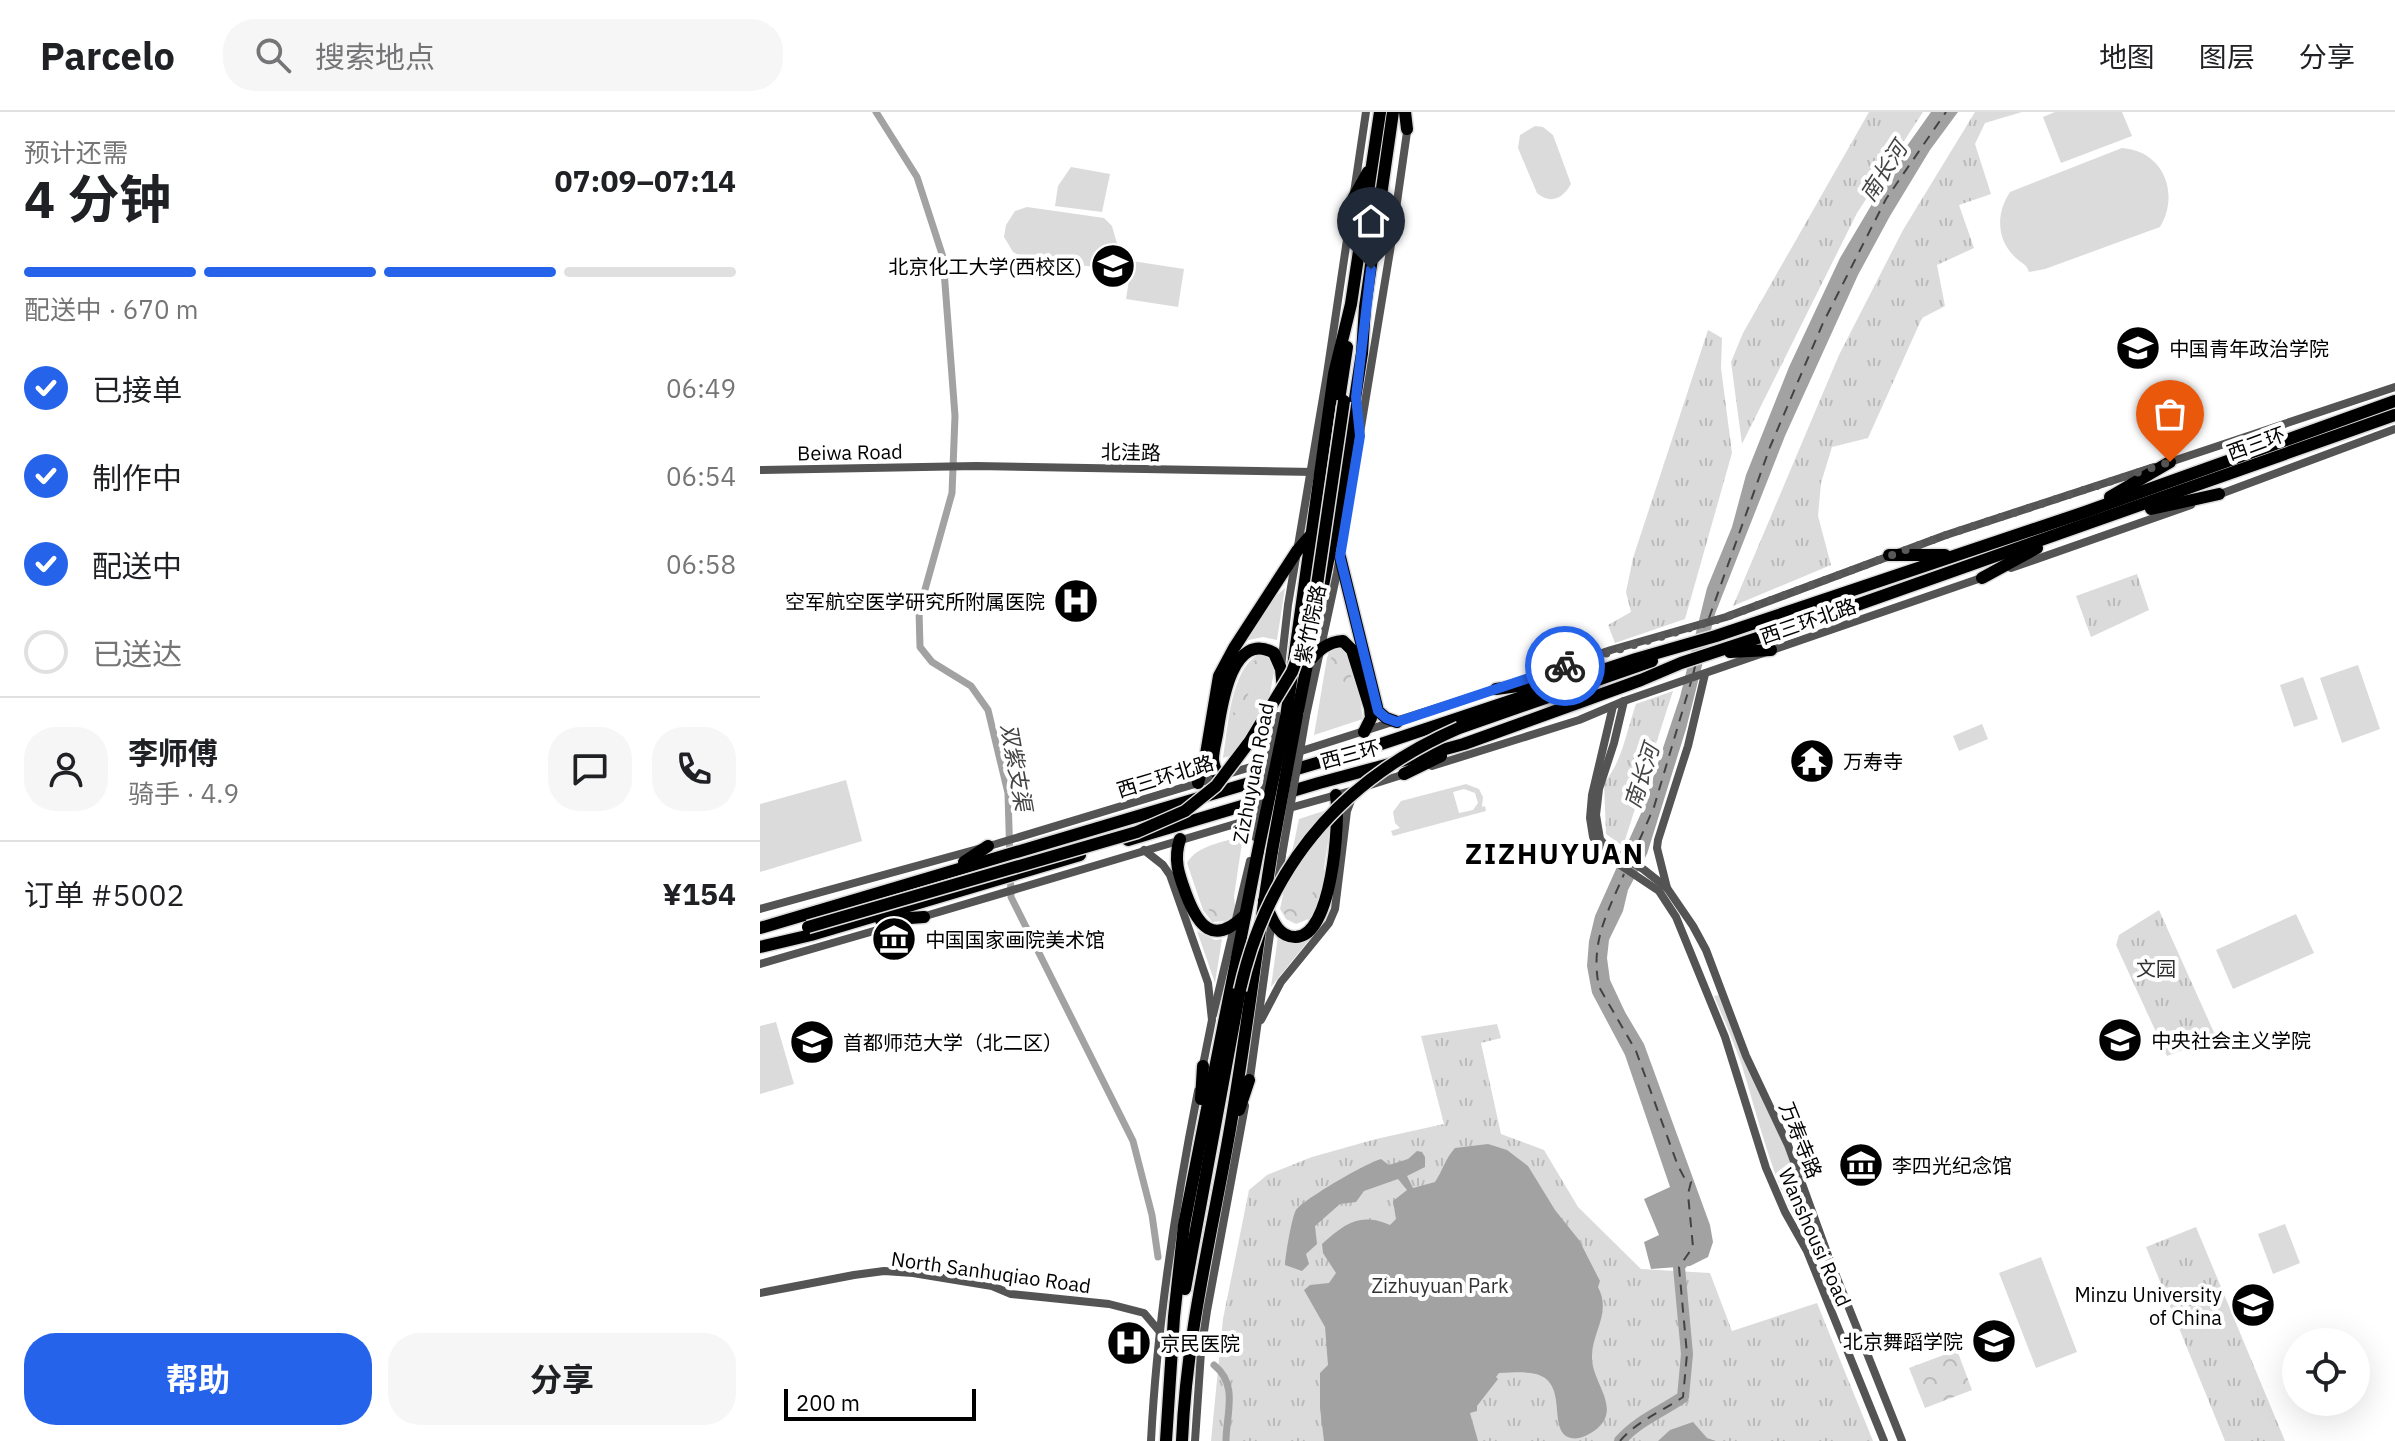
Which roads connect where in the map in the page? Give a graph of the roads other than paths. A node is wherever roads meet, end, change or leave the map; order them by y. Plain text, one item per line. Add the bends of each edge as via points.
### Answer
1 (1366, 112) edge
2 (1380, 112) edge
3 (1393, 112) edge
4 (1407, 112) edge
5 (1407, 129) joint
6 (1372, 166) junction
7 (1353, 199) junction
8 (1351, 304) junction
9 (1331, 346) junction
10 (1334, 374) junction
11 (2395, 387) edge
12 (1346, 400) junction
13 (2395, 401) edge
14 (2395, 415) edge
15 (2395, 429) edge
16 (1359, 438) junction
17 (2289, 446) junction
18 (2170, 462) junction
19 (760, 470) edge
20 (1316, 472) junction
21 (1342, 484) junction
22 (2219, 494) junction
23 (2085, 512) junction
24 (2105, 518) junction
25 (2076, 529) junction
26 (1311, 535) junction
27 (1297, 551) junction
28 (1889, 555) junction
29 (1957, 555) junction
30 (1340, 557) junction
31 (1982, 578) junction
32 (1688, 645) junction
33 (1321, 647) junction
34 (1771, 650) junction
35 (1711, 653) junction
36 (1308, 662) junction
37 (1281, 669) junction
38 (1705, 674) junction
39 (1578, 678) junction
40 (1496, 689) junction
41 (1624, 701) junction
42 (1613, 706) junction
43 (1292, 716) junction
44 (1397, 722) junction
45 (1364, 732) junction
46 (1461, 735) junction
47 (1404, 774) junction
48 (1219, 777) junction
49 (1198, 783) junction
50 (1355, 789) junction
51 (1336, 795) junction
52 (1189, 801) junction
53 (1180, 839) junction
54 (992, 845) junction
55 (1144, 850) junction
56 (1277, 853) junction
57 (1616, 858) junction
58 (953, 870) junction
59 (1641, 873) junction
60 (1667, 888) junction
61 (1264, 901) junction
62 (760, 909) edge
63 (924, 917) junction
64 (1272, 919) junction
65 (1240, 920) junction
66 (858, 921) junction
67 (808, 924) junction
68 (760, 930) edge
69 (760, 946) edge
70 (760, 964) edge
71 (1243, 990) junction
72 (1212, 1020) junction
73 (1259, 1024) junction
74 (1203, 1066) junction
75 (1249, 1080) junction
76 (1199, 1145) junction
77 (1227, 1147) junction
78 (761, 1292) edge
79 (1160, 1332) junction
80 (1184, 1393) junction
81 (1167, 1396) junction
82 (1151, 1441) edge
83 (1166, 1441) edge
84 (1182, 1441) edge
85 (1195, 1441) edge
86 (1884, 1441) edge
87 (1902, 1441) edge

1 - 7 street, 紫竹院路
2 - 6 highway, Zizhuyuan Road
3 - 12 highway
4 - 5 highway
5 - 16 street, 紫竹院路
6 - 7 highway
6 - 8 highway, Zizhuyuan Road
7 - 9 street, 紫竹院路
8 - 10 highway, Zizhuyuan Road
8 - 12 highway
9 - 10 highway
9 - 20 street, 紫竹院路
10 - 20 highway, Zizhuyuan Road
11 - 18 street, 西三环北路
12 - 16 highway
12 - 21 highway, Zizhuyuan Road
12 - 52 highway, bridge via 1300,641 1234,756
12 - 67 highway, bridge via 1305,643 1257,730 1216,786 1185,811 1137,832
13 - 17 highway, 西三环
14 - 17 highway, 西三环
15 - 22 street, 西三环北路
16 - 21 highway
16 - 30 street, 紫竹院路
17 - 23 highway, 西三环
17 - 24 highway, 西三环
18 - 23 highway
18 - 28 street, 西三环北路
19 - 20 street, 北洼路 via 971,466
20 - 26 highway, Zizhuyuan Road
20 - 27 street, 紫竹院路
21 - 36 highway, Zizhuyuan Road
22 - 24 highway
22 - 31 street, 西三环北路
23 - 29 highway, 西三环
24 - 25 highway, 西三环
25 - 31 highway
25 - 35 highway, 西三环
26 - 27 highway
26 - 43 highway, Zizhuyuan Road
27 - 37 street, 紫竹院路
27 - 49 highway via 1219,676
28 - 29 highway
28 - 40 street, 西三环北路 via 1720,619
29 - 32 highway, 西三环
30 - 33 street, 紫竹院路
30 - 44 highway via 1378,711
31 - 34 street, 西三环北路
32 - 39 highway, 西三环
32 - 46 highway
33 - 36 highway
33 - 43 street, 紫竹院路
33 - 45 highway via 1343,641 1352,650 1370,708
34 - 35 highway
34 - 38 street, 西三环北路
35 - 46 highway, 西三环
36 - 43 highway, Zizhuyuan Road
37 - 43 highway
37 - 48 highway via 1274,653 1261,648 1246,652 1233,670 1224,690 1213,760
38 - 41 street, 西三环北路
38 - 60 street via 1658,840
39 - 40 highway
39 - 52 highway, 西三环
40 - 44 street, 西三环北路
41 - 42 street, 西三环北路
41 - 57 street via 1596,815 1600,839
42 - 47 street, 西三环北路
42 - 57 street via 1590,806 1598,848
43 - 56 highway, Zizhuyuan Road, bridge
43 - 65 highway, Zizhuyuan Road, bridge
44 - 45 street, 西三环北路
45 - 48 street, 西三环北路
46 - 47 highway
46 - 66 highway, 西三环 via 1319,783
46 - 71 highway, bridge via 1416,748 1381,770 1307,841 1260,923
47 - 50 street, 西三环北路
48 - 49 street, 西三环北路
49 - 54 street, 西三环北路
50 - 51 street, 西三环北路
50 - 73 street via 1347,811 1335,909 1281,982
51 - 53 street, 西三环北路
51 - 64 highway via 1327,898 1316,922 1303,936 1293,937 1284,935
52 - 58 highway, 西三环
52 - 67 highway, bridge via 1152,821
53 - 55 street, 西三环北路
53 - 65 highway via 1176,863 1200,924 1221,931
54 - 58 highway
54 - 62 street, 西三环北路
55 - 63 street
55 - 72 street via 1170,875 1208,983
56 - 61 highway, Zizhuyuan Road
56 - 64 street
57 - 59 street
58 - 68 highway, 西三环
59 - 60 street, 万寿寺路
59 - 86 street, Wanshousi Road via 1682,929 1725,1037 1766,1168 1807,1251
60 - 87 street, 万寿寺路 via 1706,950
61 - 64 highway
61 - 77 highway, Zizhuyuan Road
63 - 66 highway
63 - 70 street
64 - 73 street
65 - 72 street
65 - 76 highway, Zizhuyuan Road
66 - 69 highway, 西三环
67 - 68 highway
67 - 69 highway
71 - 80 highway via 1201,1226 1184,1348
71 - 81 highway
72 - 74 street
73 - 75 street
74 - 76 highway
74 - 79 street via 1175,1205
75 - 77 highway
75 - 85 street via 1207,1311
76 - 81 highway, Zizhuyuan Road via 1184,1225
77 - 80 highway, Zizhuyuan Road
78 - 79 street, North Sanhuqiao Road via 884,1271 913,1273 1011,1294 1109,1304 1144,1313
79 - 82 street
80 - 84 highway, Zizhuyuan Road
81 - 83 highway, Zizhuyuan Road

